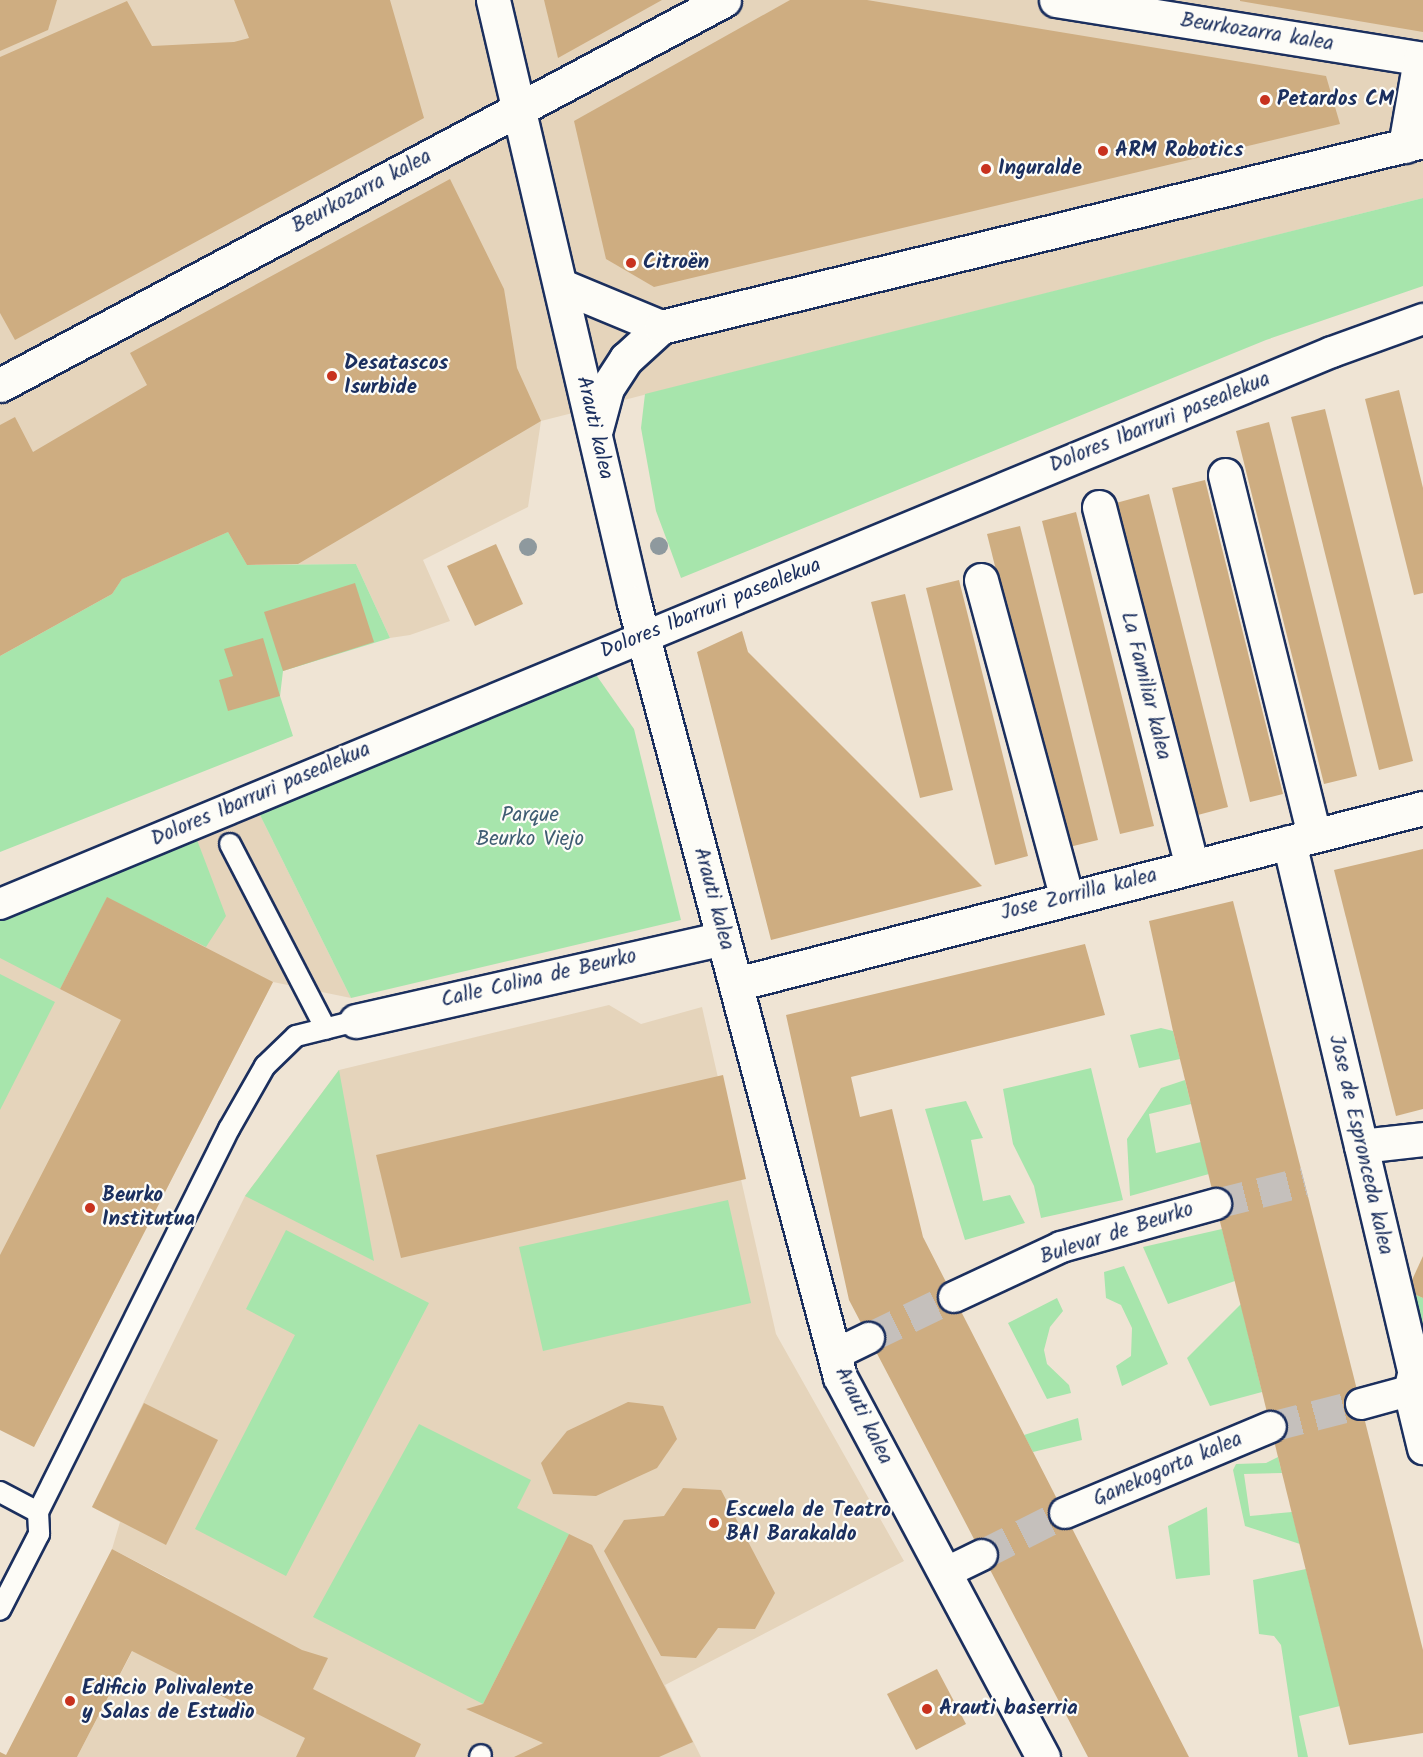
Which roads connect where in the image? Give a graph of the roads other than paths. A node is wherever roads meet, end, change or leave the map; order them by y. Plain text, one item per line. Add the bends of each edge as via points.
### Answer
1 (493, 0) edge
2 (724, 0) edge
3 (1056, 0) edge
4 (1422, 59) edge
5 (518, 109) junction
6 (1414, 144) edge
7 (562, 286) junction
8 (1423, 320) edge
9 (661, 327) junction
10 (0, 386) edge
11 (595, 434) junction
12 (1225, 475) dead end
13 (1099, 507) dead end
14 (981, 580) dead end
15 (643, 637) junction
16 (1423, 808) edge
17 (1302, 838) junction
18 (230, 844) dead end
19 (1192, 866) junction
20 (1067, 898) junction
21 (0, 904) edge
22 (723, 938) junction
23 (735, 984) junction
24 (341, 1025) junction
25 (1423, 1139) edge
26 (1361, 1146) junction
27 (1216, 1204) tunnel mouth
28 (954, 1297) tunnel mouth
29 (869, 1338) tunnel mouth
30 (834, 1355) junction
31 (1415, 1382) edge
32 (1361, 1404) tunnel mouth
33 (1271, 1427) tunnel mouth
34 (1423, 1449) edge
35 (0, 1492) edge
36 (38, 1512) junction
37 (1065, 1514) tunnel mouth
38 (982, 1555) tunnel mouth
39 (945, 1573) junction
40 (0, 1610) edge
41 (1043, 1757) edge

1 - 5 street, Arauti kalea
2 - 5 street, Beurkozarra kalea
3 - 4 street, Beurkozarra kalea
4 - 6 street
5 - 7 street, Arauti kalea
5 - 10 street, Beurkozarra kalea
6 - 9 street
7 - 9 street
7 - 11 street, Arauti kalea
8 - 15 street, Dolores Ibarruri pasealekua via 1332,352
9 - 11 street via 626,359 607,388
11 - 15 street, Arauti kalea
12 - 17 street
13 - 19 street, La Familiar kalea
14 - 20 street
15 - 21 street, Dolores Ibarruri pasealekua
15 - 22 street, Arauti kalea
16 - 17 street, Jose Zorrilla kalea
17 - 19 street, Jose Zorrilla kalea
17 - 26 street, Jose de Espronceda kalea
18 - 24 lane
19 - 20 street, Jose Zorrilla kalea
20 - 23 street, Jose Zorrilla kalea
22 - 23 street, Arauti kalea
22 - 24 street, Calle Colina de Beurko
23 - 30 street, Arauti kalea
24 - 36 lane via 296,1036 265,1066 229,1129
25 - 26 street
26 - 31 street, Jose de Espronceda kalea
27 - 28 street, Bulevar de Beurko via 1061,1247
29 - 30 street
30 - 39 street, Arauti kalea via 840,1377
31 - 32 street
31 - 34 street, Jose de Espronceda kalea
33 - 37 street, Ganekogorta kalea
35 - 36 lane
36 - 40 lane via 39,1534
38 - 39 street
39 - 41 street, Arauti kalea

